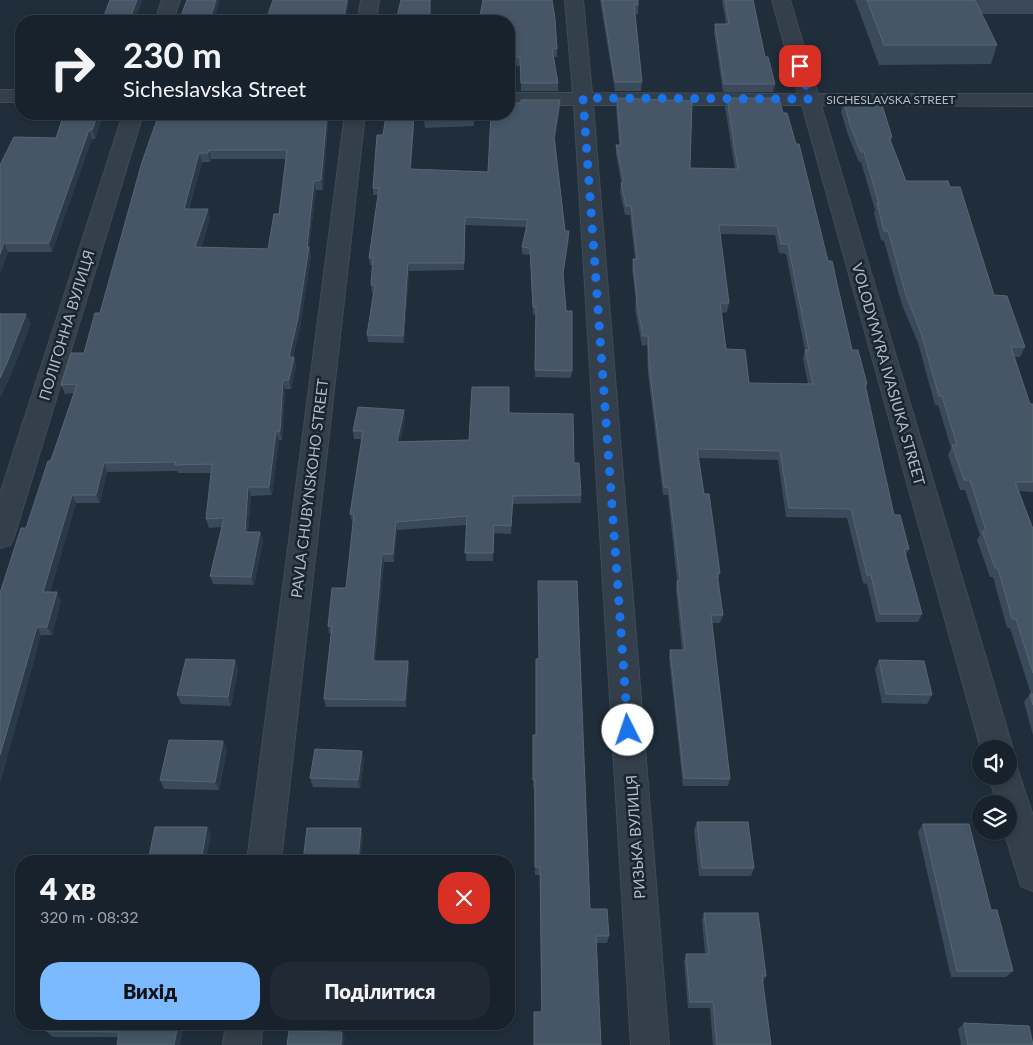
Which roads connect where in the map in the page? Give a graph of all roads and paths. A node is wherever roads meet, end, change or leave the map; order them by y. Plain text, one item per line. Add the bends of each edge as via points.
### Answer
1 (171, 0) edge
2 (370, 0) edge
3 (574, 0) edge
4 (781, 0) edge
5 (166, 15) edge
6 (368, 15) edge
7 (0, 96) edge
8 (15, 96) edge
9 (583, 98) junction
10 (515, 99) edge
11 (810, 99) junction
12 (1033, 100) edge
13 (130, 120) edge
14 (354, 120) edge
15 (0, 537) edge
16 (994, 740) edge
17 (1008, 785) edge
18 (265, 855) edge
19 (1033, 874) edge
20 (243, 1030) edge
21 (242, 1045) edge
22 (650, 1045) edge

1 - 5 street
2 - 6 street
3 - 9 street, РИЗЬКА ВУЛИЦЯ
4 - 11 street, VOLODYMYRA IVASIUKA STREET
7 - 8 street
9 - 10 street, SICHESLAVSKA STREET
9 - 11 street, SICHESLAVSKA STREET
9 - 22 street, РИЗЬКА ВУЛИЦЯ
11 - 12 street, SICHESLAVSKA STREET
11 - 16 street, VOLODYMYRA IVASIUKA STREET
13 - 15 street, ПОЛІГОННА ВУЛИЦЯ
14 - 18 street, PAVLA CHUBYNSKOHO STREET
17 - 19 street
20 - 21 street

